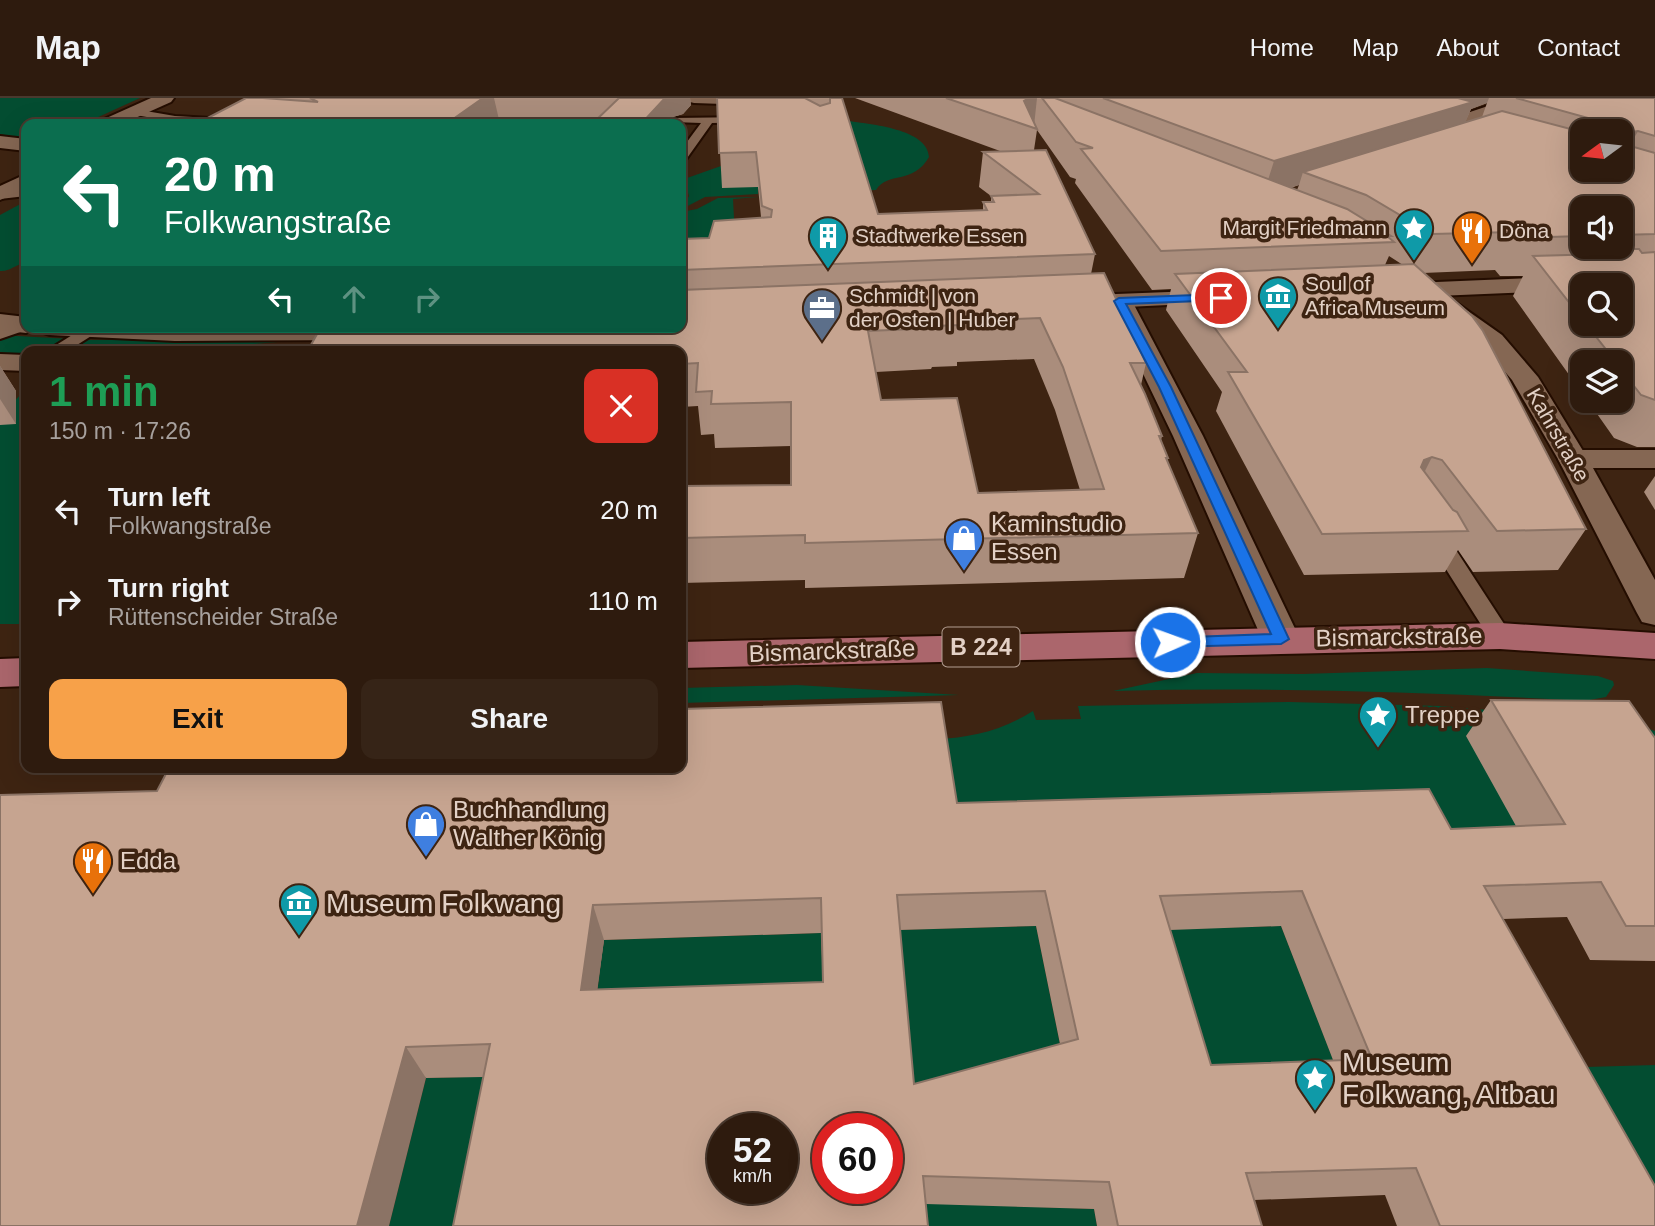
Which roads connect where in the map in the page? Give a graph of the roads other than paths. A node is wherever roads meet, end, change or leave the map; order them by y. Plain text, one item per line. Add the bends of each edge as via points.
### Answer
1 (164, 98) edge
2 (729, 98) edge
3 (1529, 98) edge
4 (694, 100) edge
5 (187, 102) dead end
6 (165, 117) junction
7 (137, 118) edge
8 (177, 119) edge
9 (686, 120) edge
10 (709, 120) junction
11 (760, 121) edge
12 (1488, 135) edge
13 (0, 142) edge
14 (21, 144) edge
15 (686, 151) edge
16 (21, 168) edge
17 (0, 178) edge
18 (21, 183) edge
19 (21, 192) edge
20 (0, 194) edge
21 (1388, 268) edge
22 (1655, 280) edge
23 (1421, 290) junction
24 (1366, 292) edge
25 (1240, 297) edge
26 (1119, 301) junction
27 (1036, 305) edge
28 (0, 322) edge
29 (21, 324) edge
30 (21, 327) edge
31 (87, 333) edge
32 (365, 333) edge
33 (0, 334) edge
34 (64, 346) edge
35 (312, 346) edge
36 (0, 362) edge
37 (21, 363) edge
38 (1573, 458) junction
39 (1655, 459) edge
40 (1441, 545) edge
41 (1655, 614) edge
42 (1500, 636) junction
43 (1281, 639) junction
44 (1655, 646) edge
45 (686, 655) edge
46 (21, 672) edge
47 (0, 673) edge

1 - 7 street
2 - 4 lane
3 - 12 street via 1446,122
5 - 6 street
6 - 7 street
6 - 8 lane
9 - 10 lane
10 - 11 lane
10 - 15 lane
13 - 14 street
16 - 17 street
18 - 20 street
19 - 20 lane
21 - 23 street, Kahrstraße
22 - 23 street
23 - 24 street
23 - 38 street, Kahrstraße via 1493,341 1524,377
25 - 26 street
26 - 27 street
26 - 43 street via 1165,387
28 - 29 street
30 - 33 lane
31 - 34 lane
32 - 35 street via 394,336
36 - 37 street
38 - 39 street
38 - 41 street, Kahrstraße
40 - 42 lane
42 - 43 main road, Bismarckstraße / B 224
42 - 44 main road, Bismarckstraße / B 224
43 - 45 main road, Bismarckstraße / B 224
46 - 47 main road

